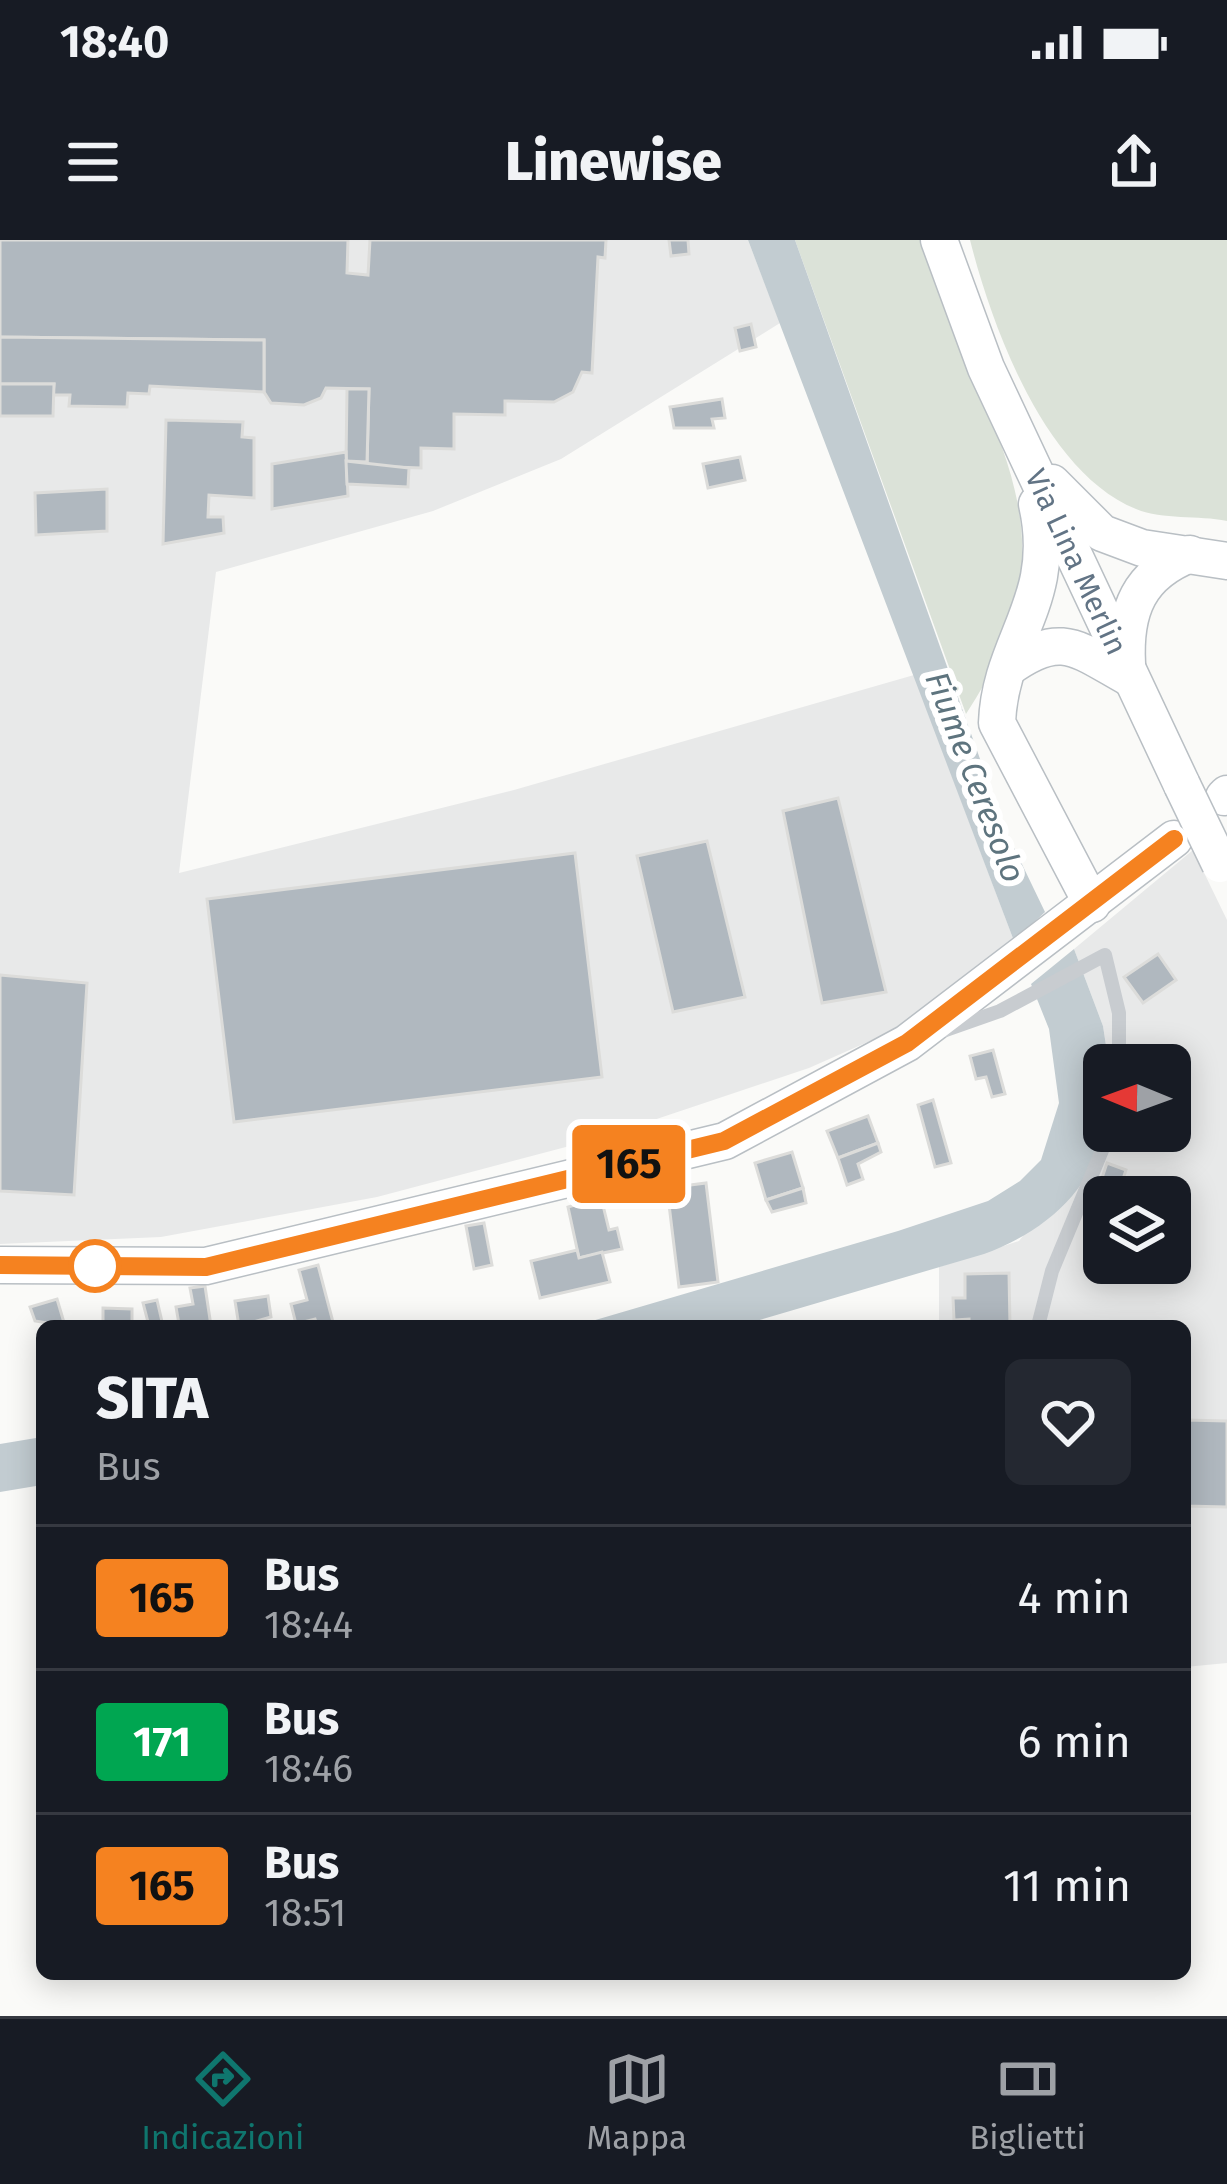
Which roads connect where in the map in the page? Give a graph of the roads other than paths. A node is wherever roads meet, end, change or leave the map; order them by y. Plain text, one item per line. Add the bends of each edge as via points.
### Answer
1 (940, 240) edge
2 (1021, 443) junction
3 (1190, 554) junction
4 (1227, 561) edge
5 (1008, 668) junction
6 (1128, 677) junction
7 (1174, 839) dead end
8 (1223, 871) edge
9 (1092, 904) junction
10 (995, 996) junction
11 (1119, 1044) edge
12 (1101, 1152) edge
13 (0, 1265) edge
14 (1039, 1320) edge

1 - 2 main road, Via Lina Merlin via 963,314
2 - 3 main road via 1102,533
2 - 5 main road via 1043,548 1040,588
2 - 6 main road, Via Lina Merlin
3 - 4 main road
3 - 6 main road via 1160,566 1141,587 1129,613
5 - 6 main road via 1057,643
5 - 9 main road via 997,723
6 - 8 main road, Via Lina Merlin, bridge
7 - 9 main road
9 - 10 main road
10 - 11 lane via 1105,955
10 - 13 main road via 724,1141 206,1267
12 - 14 lane

